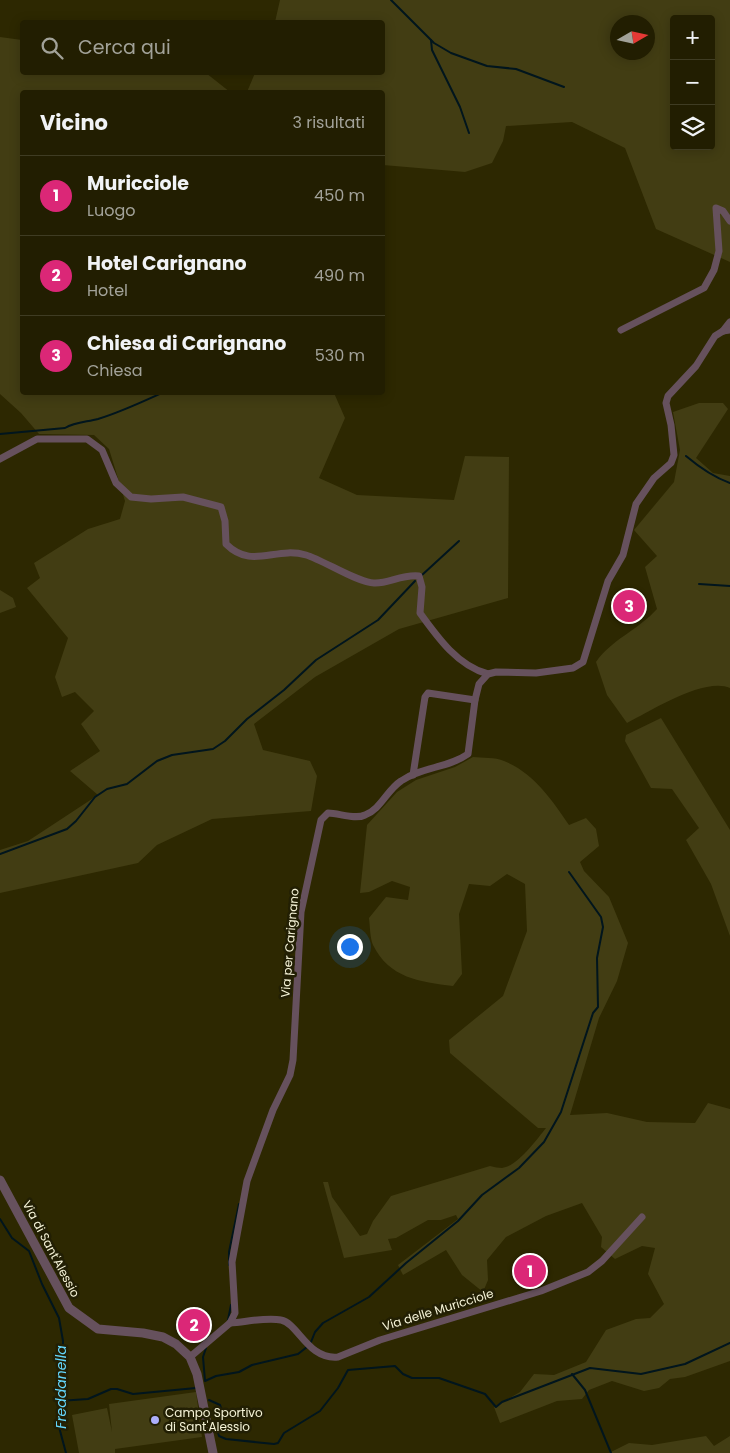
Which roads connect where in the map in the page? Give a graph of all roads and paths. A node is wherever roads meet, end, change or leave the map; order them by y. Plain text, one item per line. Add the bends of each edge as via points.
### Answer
1 (730, 221) edge
2 (730, 322) edge
3 (621, 330) dead end
4 (726, 331) edge
5 (0, 459) edge
6 (488, 674) junction
7 (475, 700) junction
8 (413, 775) junction
9 (0, 1180) edge
10 (642, 1217) dead end
11 (230, 1323) junction
12 (190, 1357) junction
13 (213, 1453) edge

1 - 3 street via 723,211 716,208 719,251 714,270 704,288
2 - 4 street
4 - 6 street via 715,336 696,366 668,396 666,403 674,438 674,455 671,463 654,478 636,504 623,554 608,581 584,662 573,668 536,673
5 - 6 street via 37,439 87,439 102,450 116,483 131,497 183,497 221,507 226,544 244,557 305,554 374,584 408,575 419,576 422,587 420,613 447,649 478,672
6 - 7 street, Via per Carignano via 479,684
7 - 8 street, Via per Carignano via 468,754 457,762
7 - 8 street via 428,693
8 - 11 street, Via per Carignano via 393,788 366,815 328,813 321,820 301,912 293,1060 247,1182 232,1262 235,1312
9 - 12 street, Via di Sant'Alessio via 68,1308 98,1329 163,1337
10 - 11 street, Via delle Muricciole via 588,1272 541,1291 380,1340 338,1357 304,1344 290,1324 281,1320
11 - 12 street
12 - 13 street via 197,1374

